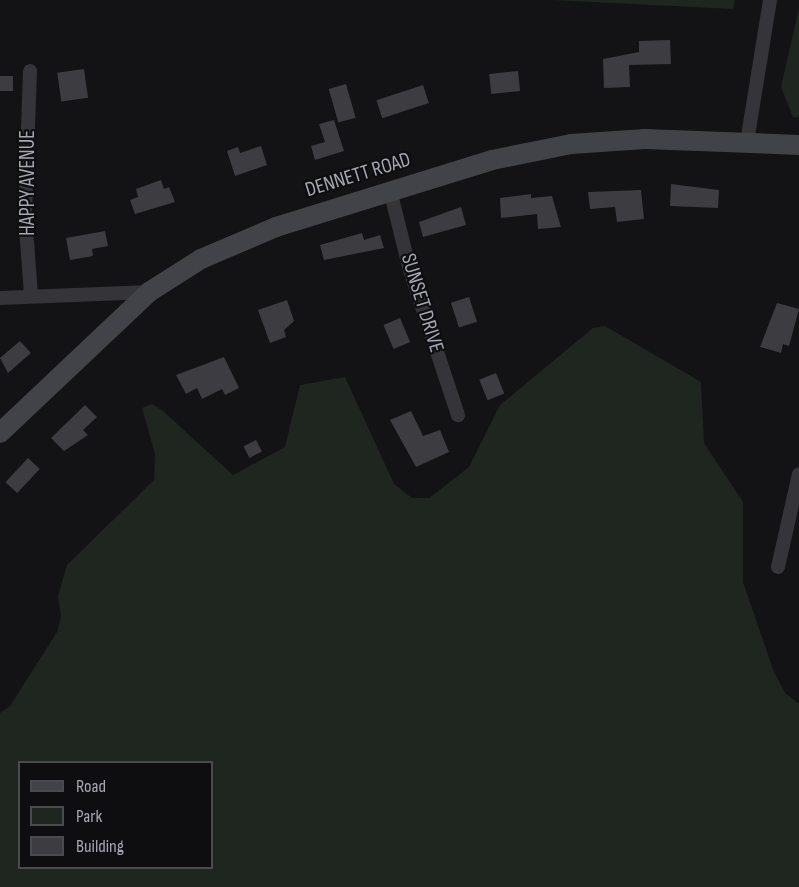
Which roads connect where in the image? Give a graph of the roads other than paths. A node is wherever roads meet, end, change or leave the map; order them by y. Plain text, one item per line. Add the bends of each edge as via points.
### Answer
1 (770, 0) edge
2 (30, 71) dead end
3 (747, 142) junction
4 (799, 145) edge
5 (390, 190) junction
6 (149, 292) junction
7 (31, 295) junction
8 (0, 298) edge
9 (458, 415) dead end
10 (0, 433) edge
11 (799, 474) edge
12 (777, 567) dead end

1 - 3 street
2 - 7 street, HAPPY AVENUE via 25,215
3 - 4 street, DENNETT ROAD
3 - 5 street, DENNETT ROAD via 645,139 572,144 492,159
5 - 6 street, DENNETT ROAD via 228,246
5 - 9 street, SUNSET DRIVE via 410,270
6 - 7 street
6 - 10 street, DENNETT ROAD
7 - 8 street
11 - 12 street

